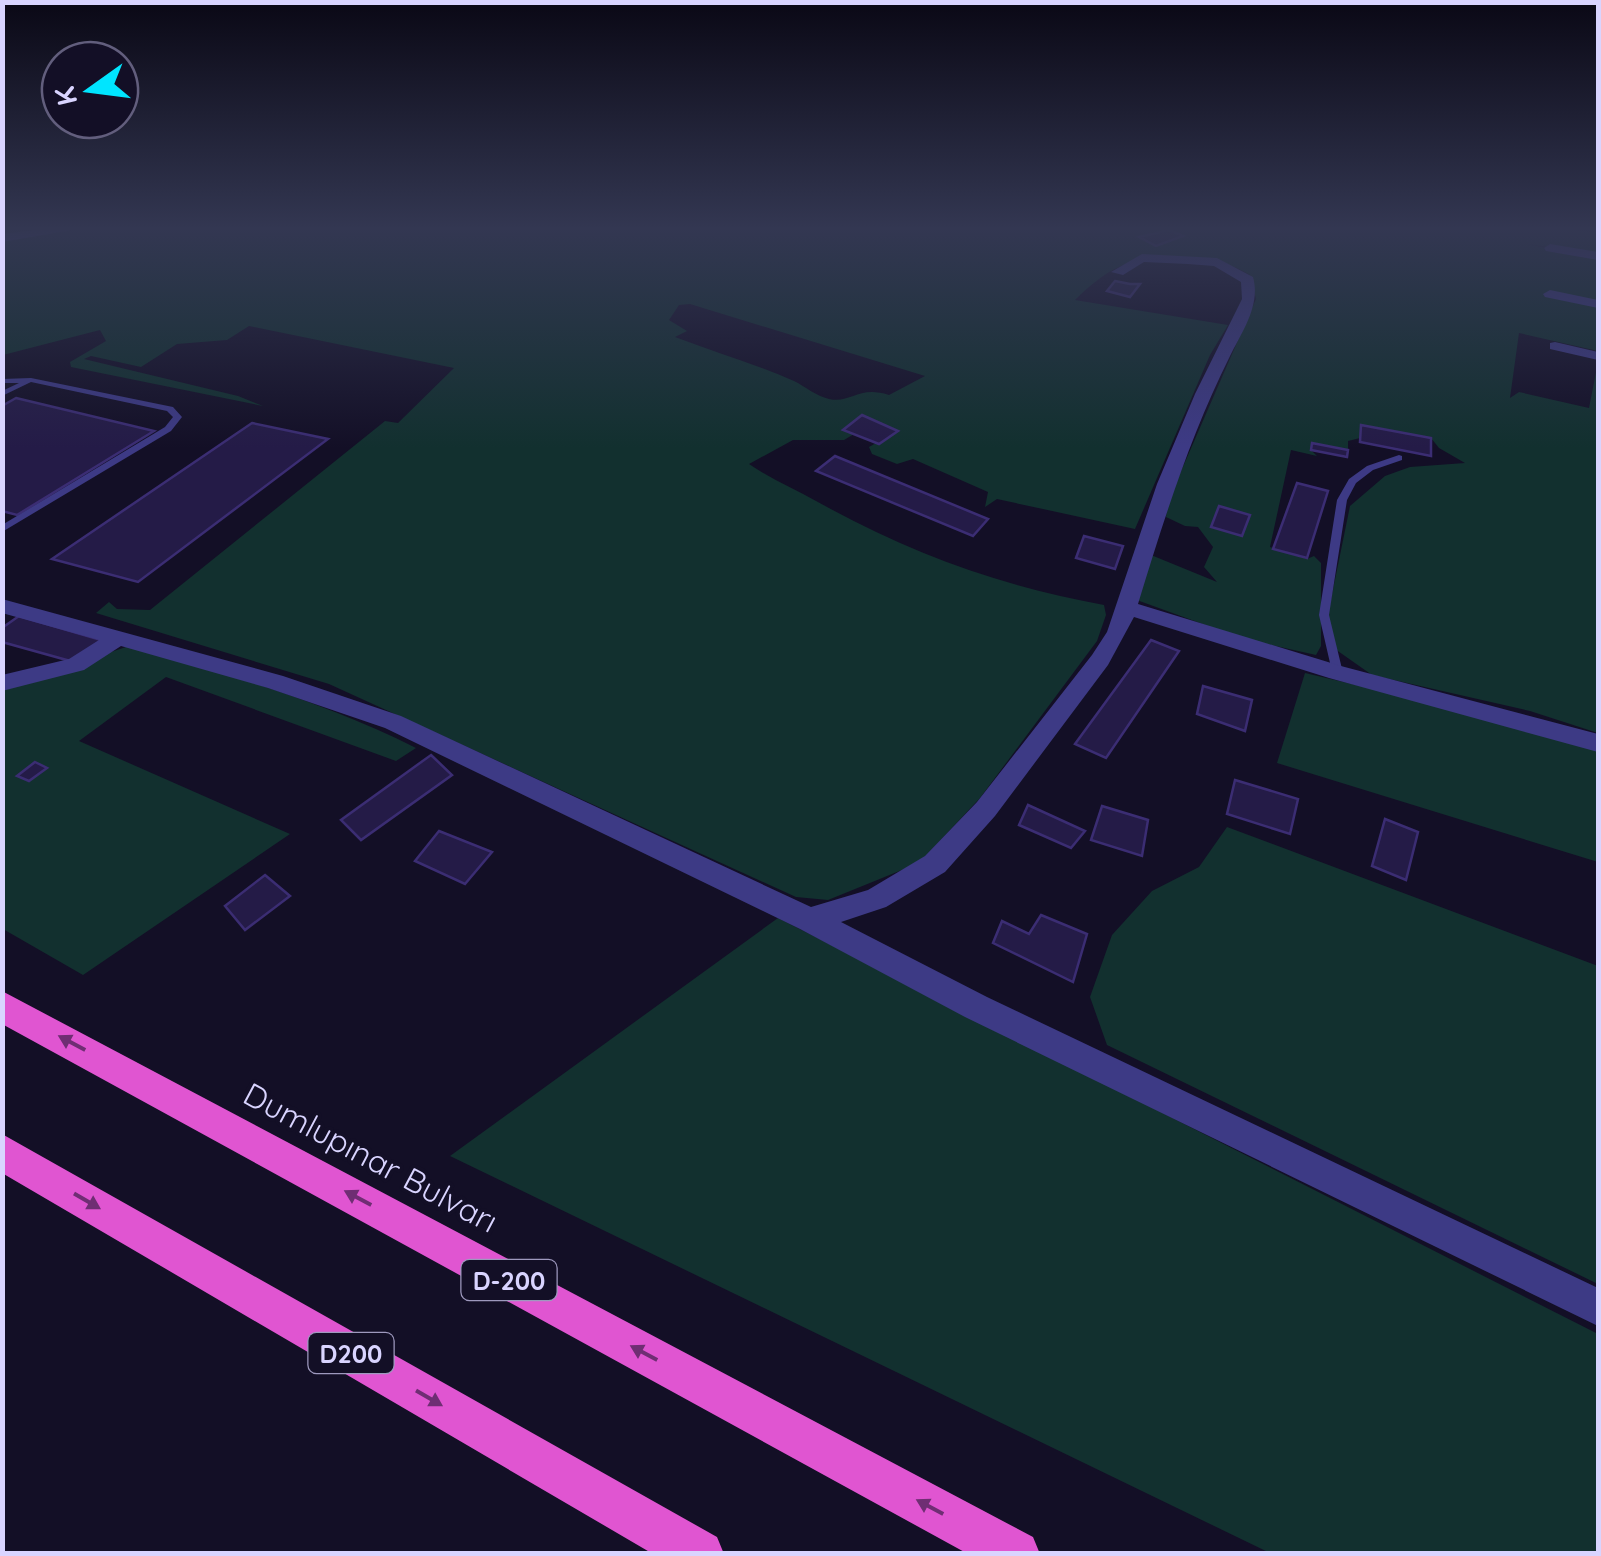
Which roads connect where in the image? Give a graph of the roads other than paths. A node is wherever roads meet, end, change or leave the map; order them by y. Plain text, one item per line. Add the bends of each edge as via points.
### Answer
1 (1247, 303) edge
2 (1555, 346) dead end
3 (1598, 356) edge
4 (2, 380) edge
5 (31, 380) junction
6 (2, 394) edge
7 (1399, 458) dead end
8 (2, 529) edge
9 (2, 606) edge
10 (1125, 607) junction
11 (118, 638) junction
12 (1337, 673) junction
13 (2, 682) edge
14 (1598, 743) edge
15 (810, 920) junction
16 (2, 1006) edge
17 (2, 1152) edge
18 (1598, 1308) edge
19 (700, 1554) edge
20 (1016, 1554) edge

1 - 10 street via 1166,484
2 - 3 street
4 - 5 lane
5 - 6 lane
5 - 8 lane via 178,416 168,429
7 - 12 lane via 1352,481 1342,500 1324,614
9 - 11 street
10 - 12 street
10 - 15 street via 1100,660 986,809 935,864 876,899
11 - 13 street via 76,665
11 - 15 street via 393,722
12 - 14 street
15 - 18 street
20 -> 16 highway, Dumlupınar Bulvarı / D-200
17 -> 19 highway, D200

